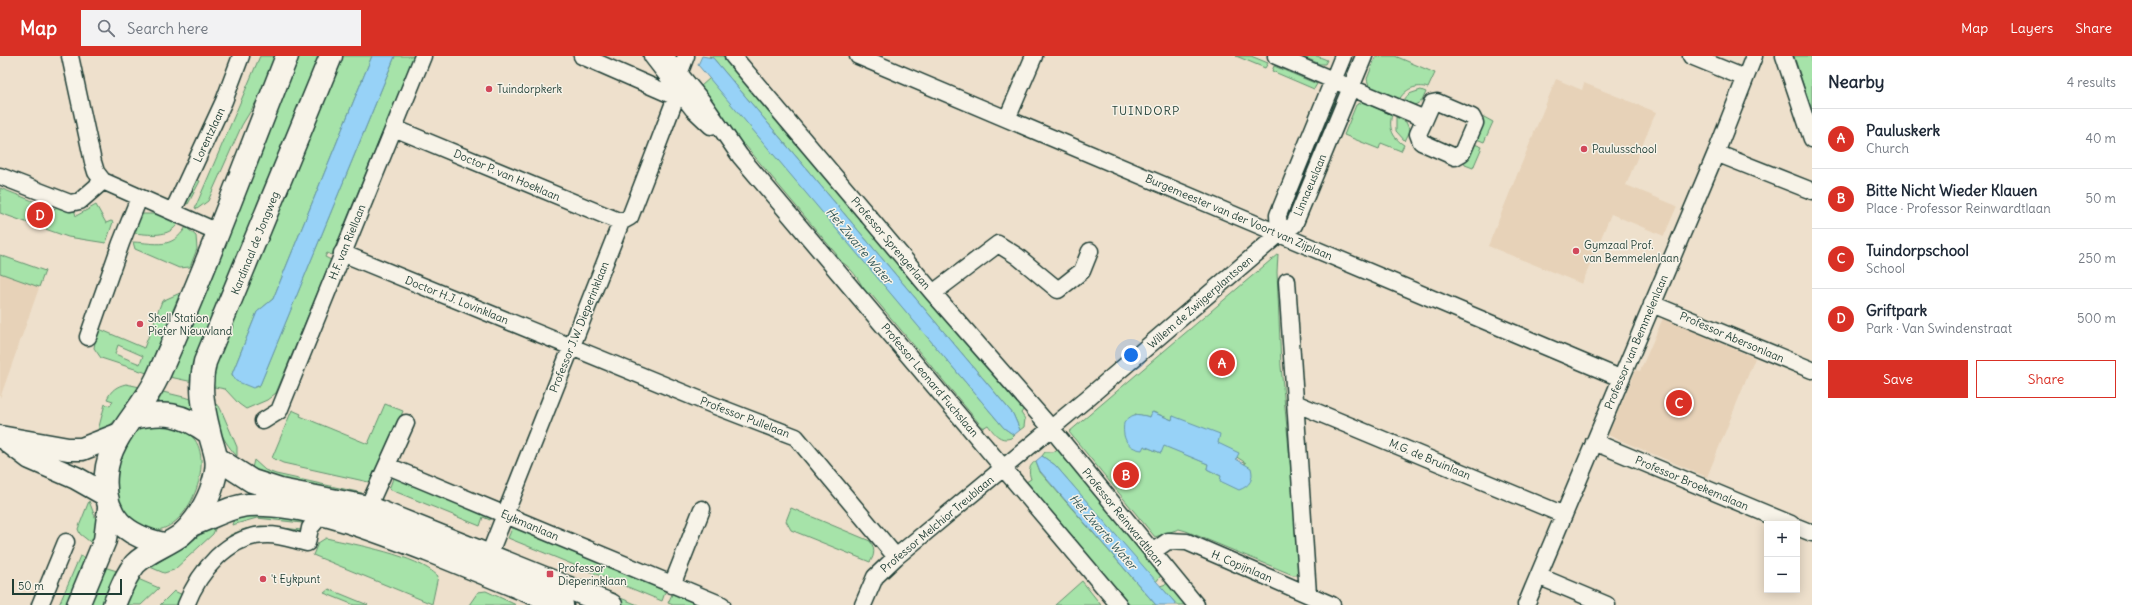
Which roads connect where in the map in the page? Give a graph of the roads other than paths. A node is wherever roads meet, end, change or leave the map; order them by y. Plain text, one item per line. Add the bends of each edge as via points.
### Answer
1 (70, 56) edge
2 (241, 56) edge
3 (287, 56) edge
4 (331, 56) edge
5 (423, 56) edge
6 (582, 56) edge
7 (652, 56) edge
8 (666, 56) edge
9 (686, 56) edge
10 (733, 56) edge
11 (858, 56) edge
12 (1034, 56) edge
13 (1276, 56) edge
14 (1343, 56) edge
15 (1364, 56) edge
16 (1692, 56) edge
17 (1754, 56) edge
18 (1784, 56) edge
19 (1745, 78) junction
20 (1333, 79) junction
21 (677, 85) junction
22 (1351, 87) junction
23 (1007, 119) junction
24 (1425, 119) dead end
25 (394, 128) junction
26 (1812, 139) edge
27 (1716, 153) junction
28 (0, 176) edge
29 (103, 181) junction
30 (1812, 191) edge
31 (139, 198) junction
32 (173, 211) junction
33 (621, 222) junction
34 (218, 232) junction
35 (1279, 234) junction
36 (1090, 251) dead end
37 (342, 253) junction
38 (1287, 281) dead end
39 (933, 293) junction
40 (1652, 304) junction
41 (88, 337) dead end
42 (571, 347) junction
43 (1812, 370) edge
44 (1620, 378) junction
45 (1296, 403) junction
46 (263, 421) dead end
47 (406, 423) dead end
48 (126, 426) junction
49 (1050, 428) junction
50 (209, 434) junction
51 (3, 439) edge
52 (1594, 442) junction
53 (218, 459) junction
54 (1008, 465) junction
55 (388, 466) junction
56 (108, 501) junction
57 (322, 507) junction
58 (702, 509) dead end
59 (505, 514) junction
60 (1564, 515) junction
61 (365, 516) junction
62 (1784, 521) edge
63 (191, 525) junction
64 (1800, 528) edge
65 (1812, 533) edge
66 (66, 542) dead end
67 (164, 544) junction
68 (1152, 552) junction
69 (896, 557) junction
70 (485, 563) junction
71 (1538, 576) junction
72 (672, 585) junction
73 (1308, 594) junction
74 (40, 605) edge
75 (78, 605) edge
76 (114, 605) edge
77 (186, 605) edge
78 (562, 605) edge
79 (611, 605) edge
80 (722, 605) edge
81 (863, 605) edge
82 (1119, 605) edge
83 (1196, 605) edge
84 (1332, 605) edge
85 (1526, 605) edge
86 (1607, 605) edge

1 - 29 street via 93,162 96,172
2 - 32 street, Lorentzlaan via 224,101
3 - 34 main road
4 - 50 main road, Kardinaal de Jongweg via 206,362 202,375 202,397
5 - 25 street, H.F. van Riellaan
6 - 21 street
7 - 21 street, Professor Leonard Fuchslaan
8 - 21 street, Professor Leonard Fuchslaan
9 - 21 street, Professor J.W. Dieperinklaan
10 - 39 street, Professor Sprengerlaan
11 - 23 street, Burgemeester van der Voort van Zijplaan
12 - 23 street
13 - 20 street
14 - 20 street, Linnaeuslaan
15 - 22 street, Linnaeuslaan
16 - 19 street
17 - 19 street, Professor van Bemmelenlaan
18 - 26 street
19 - 27 street, Professor van Bemmelenlaan
20 - 22 street
20 - 35 street, Linnaeuslaan via 1278,215
21 - 33 street, Professor J.W. Dieperinklaan via 630,217
21 - 54 street, Professor Leonard Fuchslaan via 693,109 740,156
22 - 24 street
22 - 35 street, Linnaeuslaan via 1294,225
23 - 35 street, Burgemeester van der Voort van Zijplaan
25 - 33 street, Doctor P. van Hoeklaan
25 - 37 street, H.F. van Riellaan
27 - 30 street
27 - 40 street, Professor van Bemmelenlaan
28 - 29 street via 70,203 80,201
29 - 31 street
31 - 32 street
31 - 41 street
32 - 34 street
33 - 42 street, Professor J.W. Dieperinklaan
34 - 48 main road via 157,378
35 - 44 street, Burgemeester van der Voort van Zijplaan
35 - 49 street, Willem de Zwijgerplantsoen
36 - 39 street via 1082,271 1058,290 1017,256 998,244
37 - 42 street, Doctor H.J. Lovinklaan
37 - 46 street, H.F. van Riellaan via 279,410
38 - 45 street
39 - 49 street, Professor Sprengerlaan
40 - 43 street, Professor Abersonlaan
40 - 44 street, Professor van Bemmelenlaan
42 - 59 street, Professor J.W. Dieperinklaan
42 - 69 street, Professor Pullelaan via 796,437
44 - 52 street, Professor van Bemmelenlaan
45 - 60 street, M.G. de Bruinlaan
45 - 73 street
47 - 55 street
48 - 50 main road via 154,413 173,415 189,421
48 - 51 main road via 82,449
48 - 56 main road via 110,454 107,467
49 - 54 street, Willem de Zwijgerplantsoen
49 - 68 street, Professor Reinwardtlaan
50 - 53 main road
51 - 56 main road via 30,458 76,478
52 - 60 street, Professor van Bemmelenlaan
52 - 62 street, Professor Broekemalaan
53 - 57 main road via 252,481
53 - 63 main road via 213,484
54 - 69 street, Professor Melchior Treublaan
54 - 82 street, Professor Leonard Fuchslaan
55 - 59 street, Eykmanlaan
55 - 61 street
56 - 67 main road via 130,532 146,540
56 - 75 main road via 105,540
57 - 61 main road
57 - 63 main road via 247,505 235,507
57 - 77 street via 310,528 307,543 266,534 253,536 235,544 207,566
58 - 72 street
59 - 70 street, Professor J.W. Dieperinklaan
59 - 72 street, Eykmanlaan
60 - 71 street, Professor van Bemmelenlaan
61 - 70 main road
63 - 67 main road
64 - 65 street
66 - 74 street
67 - 76 main road via 134,565
68 - 73 street, H. Copijnlaan via 1168,541 1187,542
68 - 83 street, Professor Reinwardtlaan
69 - 81 street, Professor Melchior Treublaan via 876,577
70 - 78 main road
70 - 79 main road
71 - 85 street, Professor van Bemmelenlaan
71 - 86 street
72 - 80 street, Eykmanlaan
73 - 84 street, H. Copijnlaan

